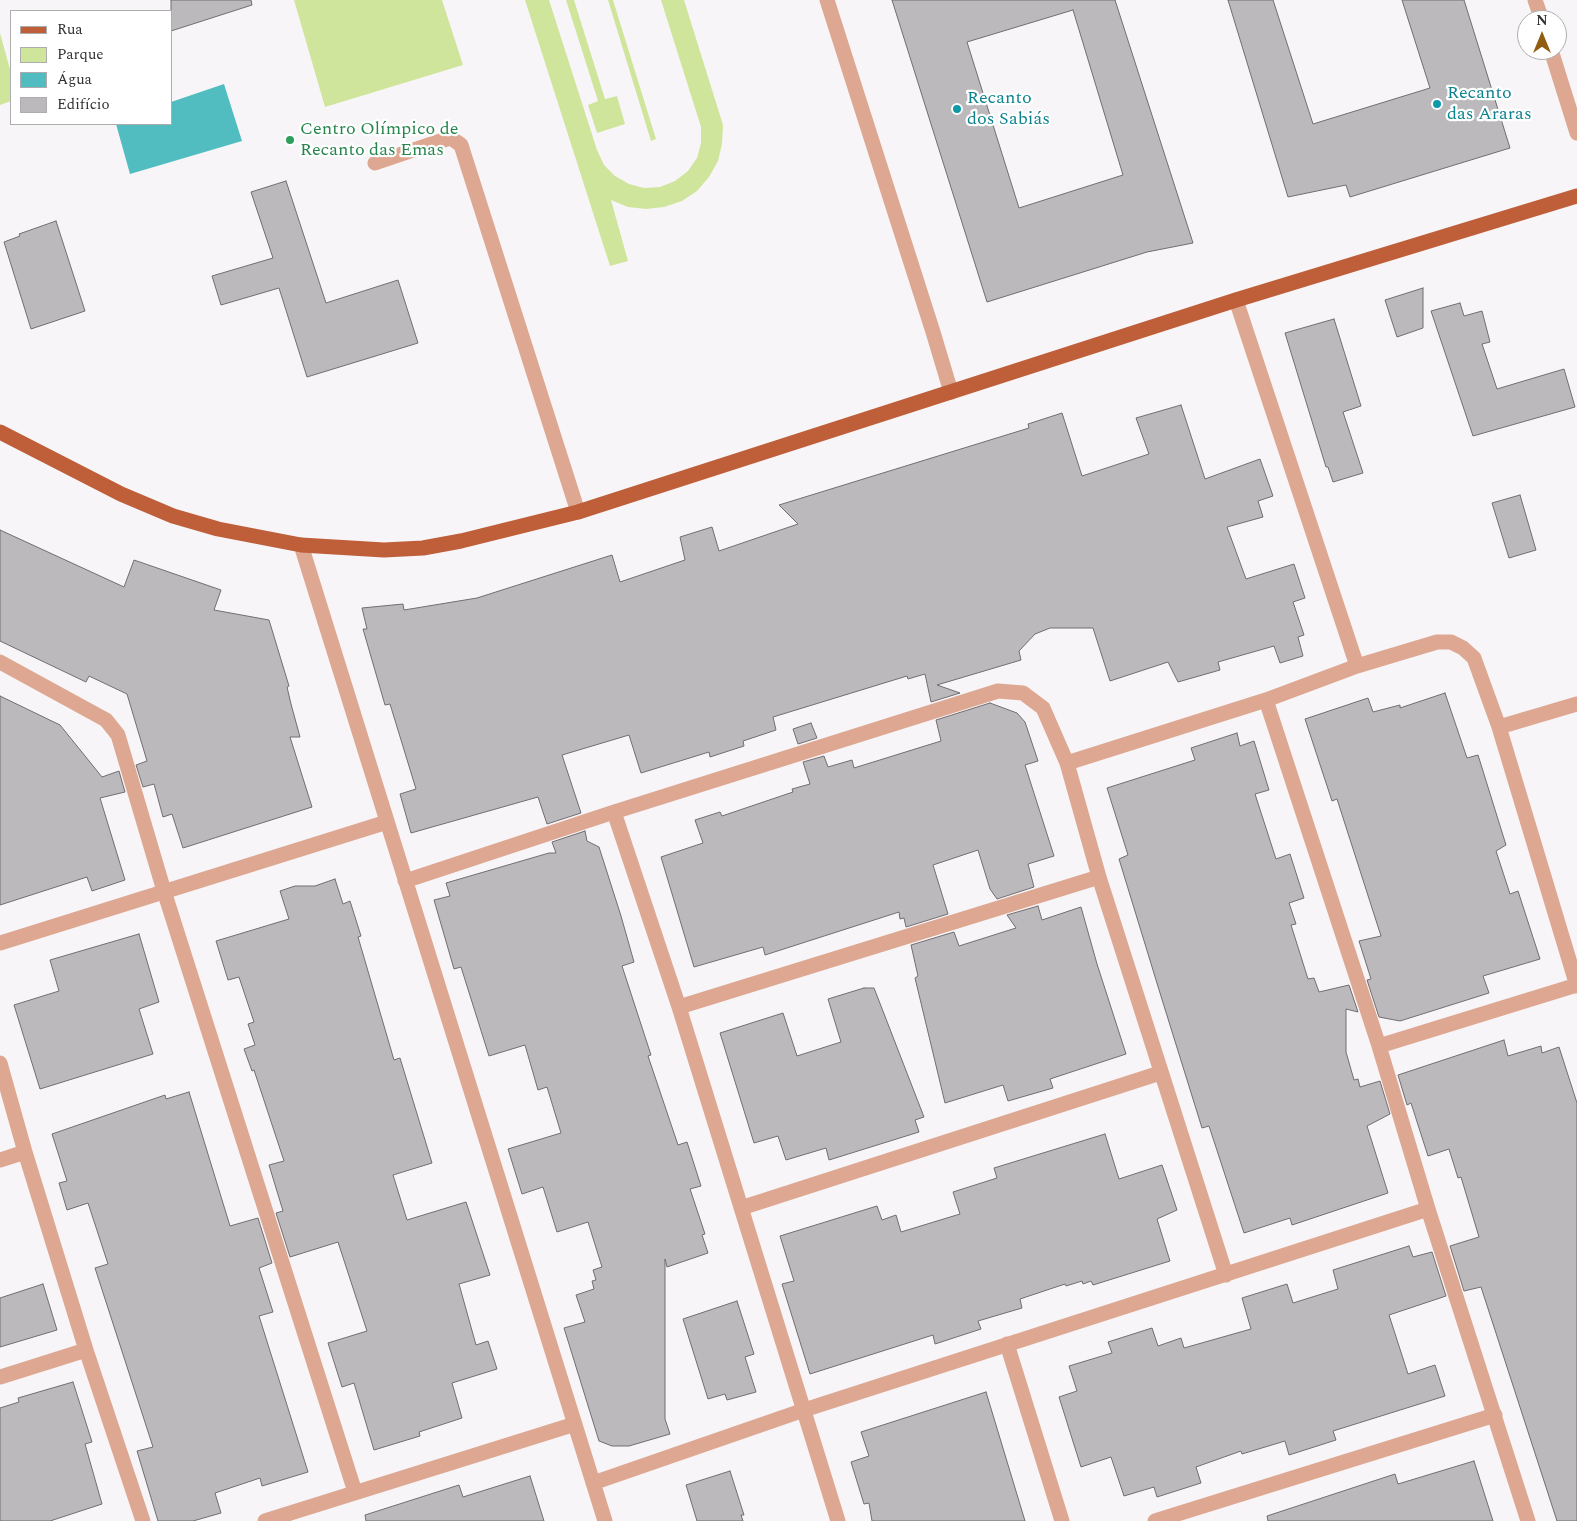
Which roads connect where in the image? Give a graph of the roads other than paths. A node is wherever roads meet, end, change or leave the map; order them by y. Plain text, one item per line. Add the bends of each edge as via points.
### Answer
1 (827, 0) edge
2 (1554, 60) edge
3 (1577, 133) edge
4 (375, 163) dead end
5 (1577, 196) edge
6 (1236, 300) junction
7 (950, 392) junction
8 (0, 432) edge
9 (578, 512) junction
10 (301, 545) junction
11 (0, 662) edge
12 (1357, 666) junction
13 (1266, 700) junction
14 (1577, 704) edge
15 (1499, 727) junction
16 (1067, 763) junction
17 (614, 812) junction
18 (387, 822) junction
19 (1099, 877) junction
20 (405, 881) junction
21 (164, 891) junction
22 (0, 943) edge
23 (1577, 985) edge
24 (679, 1007) junction
25 (1379, 1046) junction
26 (0, 1063) edge
27 (1160, 1073) junction
28 (25, 1152) junction
29 (0, 1160) edge
30 (741, 1208) junction
31 (1428, 1209) junction
32 (1226, 1275) junction
33 (1007, 1344) junction
34 (86, 1350) junction
35 (0, 1377) edge
36 (804, 1410) junction
37 (1495, 1415) junction
38 (575, 1424) junction
39 (593, 1483) junction
40 (356, 1492) junction
41 (143, 1521) edge
42 (265, 1521) edge
43 (605, 1521) edge
44 (838, 1521) edge
45 (1062, 1521) edge
46 (1155, 1521) edge
47 (1528, 1521) edge

1 - 7 street via 934,332
2 - 3 street
4 - 9 street via 440,140 451,138 460,145
5 - 6 main road
6 - 7 main road
6 - 12 street
7 - 9 main road
8 - 10 main road via 121,494 173,516
9 - 10 main road via 461,542 423,548 384,550
10 - 18 street
11 - 21 street via 106,720 118,735
12 - 13 street
12 - 15 street via 1437,642 1451,642 1474,658
13 - 16 street
13 - 25 street
14 - 15 street
15 - 23 street
16 - 17 street via 1043,708 1023,693 998,691
16 - 19 street
17 - 20 street
17 - 24 street
18 - 20 street
18 - 21 street
19 - 24 street
19 - 27 street
20 - 38 street
21 - 22 street
21 - 40 street
23 - 25 street
24 - 30 street
25 - 31 street
26 - 28 street
27 - 30 street
27 - 32 street
28 - 29 street
28 - 34 street
30 - 36 street
31 - 32 street
31 - 37 street
32 - 33 street
33 - 36 street
33 - 45 street
34 - 35 street
34 - 41 street
36 - 39 street
36 - 44 street
37 - 46 street
37 - 47 street
38 - 39 street
38 - 40 street
39 - 43 street
40 - 42 street

